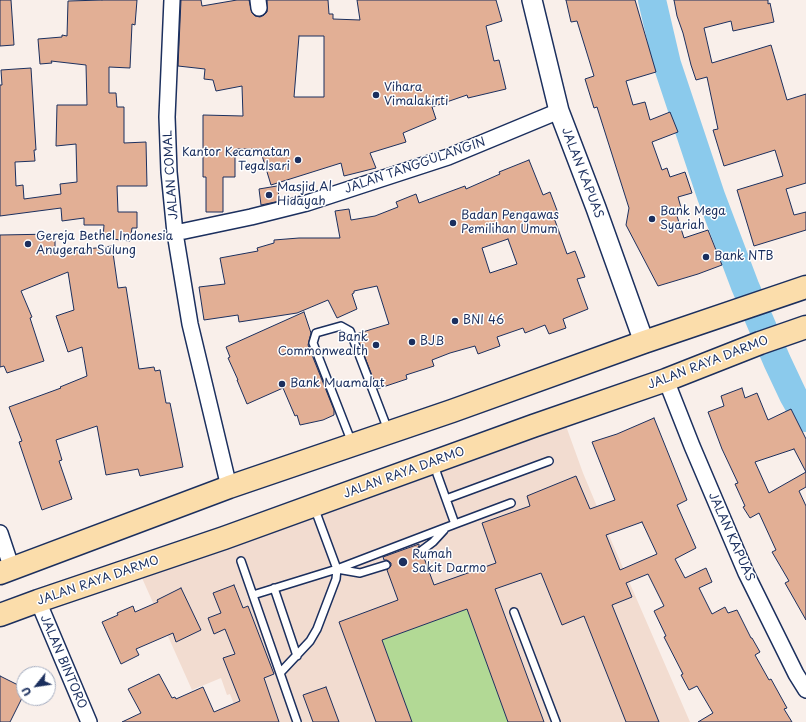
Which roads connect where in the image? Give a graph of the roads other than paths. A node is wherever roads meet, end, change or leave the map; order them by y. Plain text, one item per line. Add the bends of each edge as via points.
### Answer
1 (172, 0) edge
2 (532, 0) edge
3 (559, 111) junction
4 (174, 232) junction
5 (797, 290) edge
6 (803, 328) edge
7 (644, 342) junction
8 (666, 380) junction
9 (389, 433) junction
10 (352, 445) junction
11 (550, 461) dead end
12 (434, 462) junction
13 (229, 488) junction
14 (446, 499) junction
15 (510, 503) dead end
16 (313, 506) junction
17 (455, 524) junction
18 (446, 528) junction
19 (0, 533) edge
20 (421, 551) dead end
21 (241, 561) dead end
22 (386, 565) dead end
23 (337, 569) junction
24 (6, 571) edge
25 (274, 588) junction
26 (253, 595) junction
27 (38, 601) junction
28 (514, 612) dead end
29 (0, 616) edge
30 (296, 656) junction
31 (280, 673) junction
32 (806, 690) edge
33 (89, 722) edge
34 (297, 722) edge
35 (556, 722) edge

1 - 4 street, JALAN COMAL via 167,117
2 - 3 street, JALAN KAPUAS
3 - 4 street, JALAN TANGGULANGIN via 448,157 307,203
3 - 7 street, JALAN KAPUAS
4 - 13 street, JALAN COMAL via 190,324
5 - 7 main road
6 - 8 main road, JALAN RAYA DARMO
7 - 9 main road
8 - 12 main road, JALAN RAYA DARMO
8 - 32 street, JALAN KAPUAS via 746,573
9 - 10 main road
9 - 10 lane via 350,330 341,326 316,333 313,343
10 - 13 main road
11 - 14 lane
12 - 14 lane
12 - 16 main road, JALAN RAYA DARMO
13 - 24 main road
14 - 17 lane
15 - 17 lane
16 - 23 lane
16 - 27 main road, JALAN RAYA DARMO
17 - 18 lane
18 - 20 lane
18 - 23 lane
19 - 24 street
21 - 26 lane
22 - 23 lane via 360,573
23 - 25 lane
23 - 30 lane via 336,579 317,629
25 - 26 lane
25 - 30 lane
26 - 31 lane
27 - 29 main road, JALAN RAYA DARMO
27 - 33 street, JALAN BINTORO
28 - 35 lane
30 - 31 lane
31 - 34 lane

